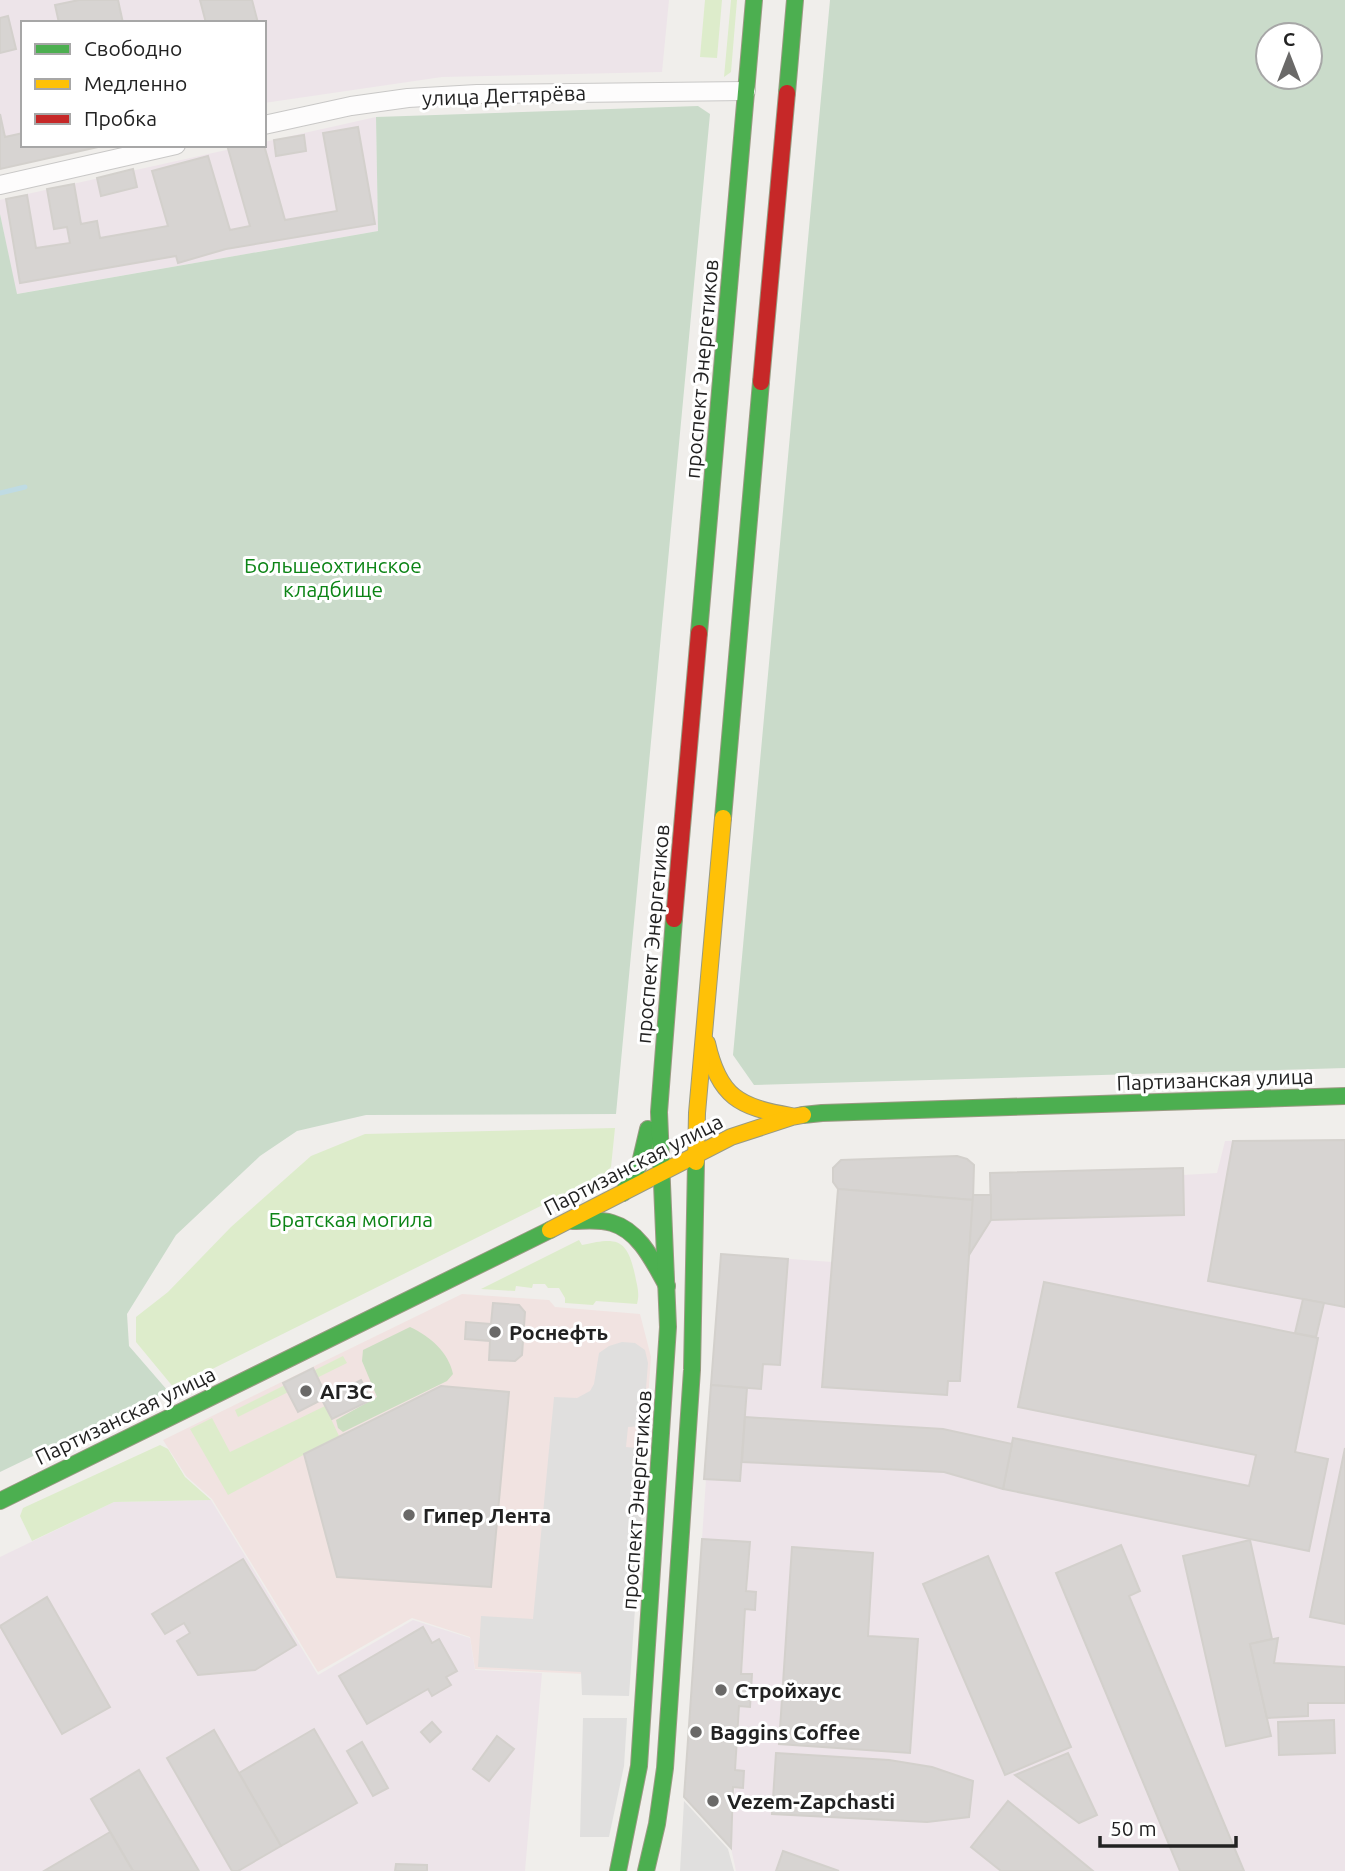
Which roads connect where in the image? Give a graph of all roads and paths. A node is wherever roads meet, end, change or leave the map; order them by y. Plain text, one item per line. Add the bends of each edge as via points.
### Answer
1 (754, 0) edge
2 (795, 0) edge
3 (746, 91) junction
4 (266, 125) edge
5 (167, 147) edge
6 (0, 185) edge
7 (705, 1034) junction
8 (664, 1045) junction
9 (1345, 1096) edge
10 (792, 1117) junction
11 (697, 1153) junction
12 (661, 1171) junction
13 (623, 1193) junction
14 (568, 1221) junction
15 (667, 1286) junction
16 (0, 1501) edge
17 (618, 1871) edge
18 (646, 1871) edge

1 - 3 main road, проспект Энергетиков
2 - 7 main road
3 - 4 street, улица Дегтярёва via 408,98
3 - 8 main road, проспект Энергетиков
5 - 6 street
7 - 10 main road via 717,1080 729,1096 765,1112
7 - 11 main road
8 - 12 main road, проспект Энергетиков
8 - 13 main road via 653,1066 646,1150
9 - 10 main road, Партизанская улица
10 - 11 main road, Партизанская улица
11 - 12 main road, Партизанская улица
11 - 18 main road via 692,1370 665,1768
12 - 13 main road, Партизанская улица
12 - 15 main road, проспект Энергетиков
13 - 14 main road, Партизанская улица
14 - 15 main road via 612,1223 624,1230 639,1243
14 - 16 main road, Партизанская улица
15 - 17 main road, проспект Энергетиков via 662,1440 640,1753

